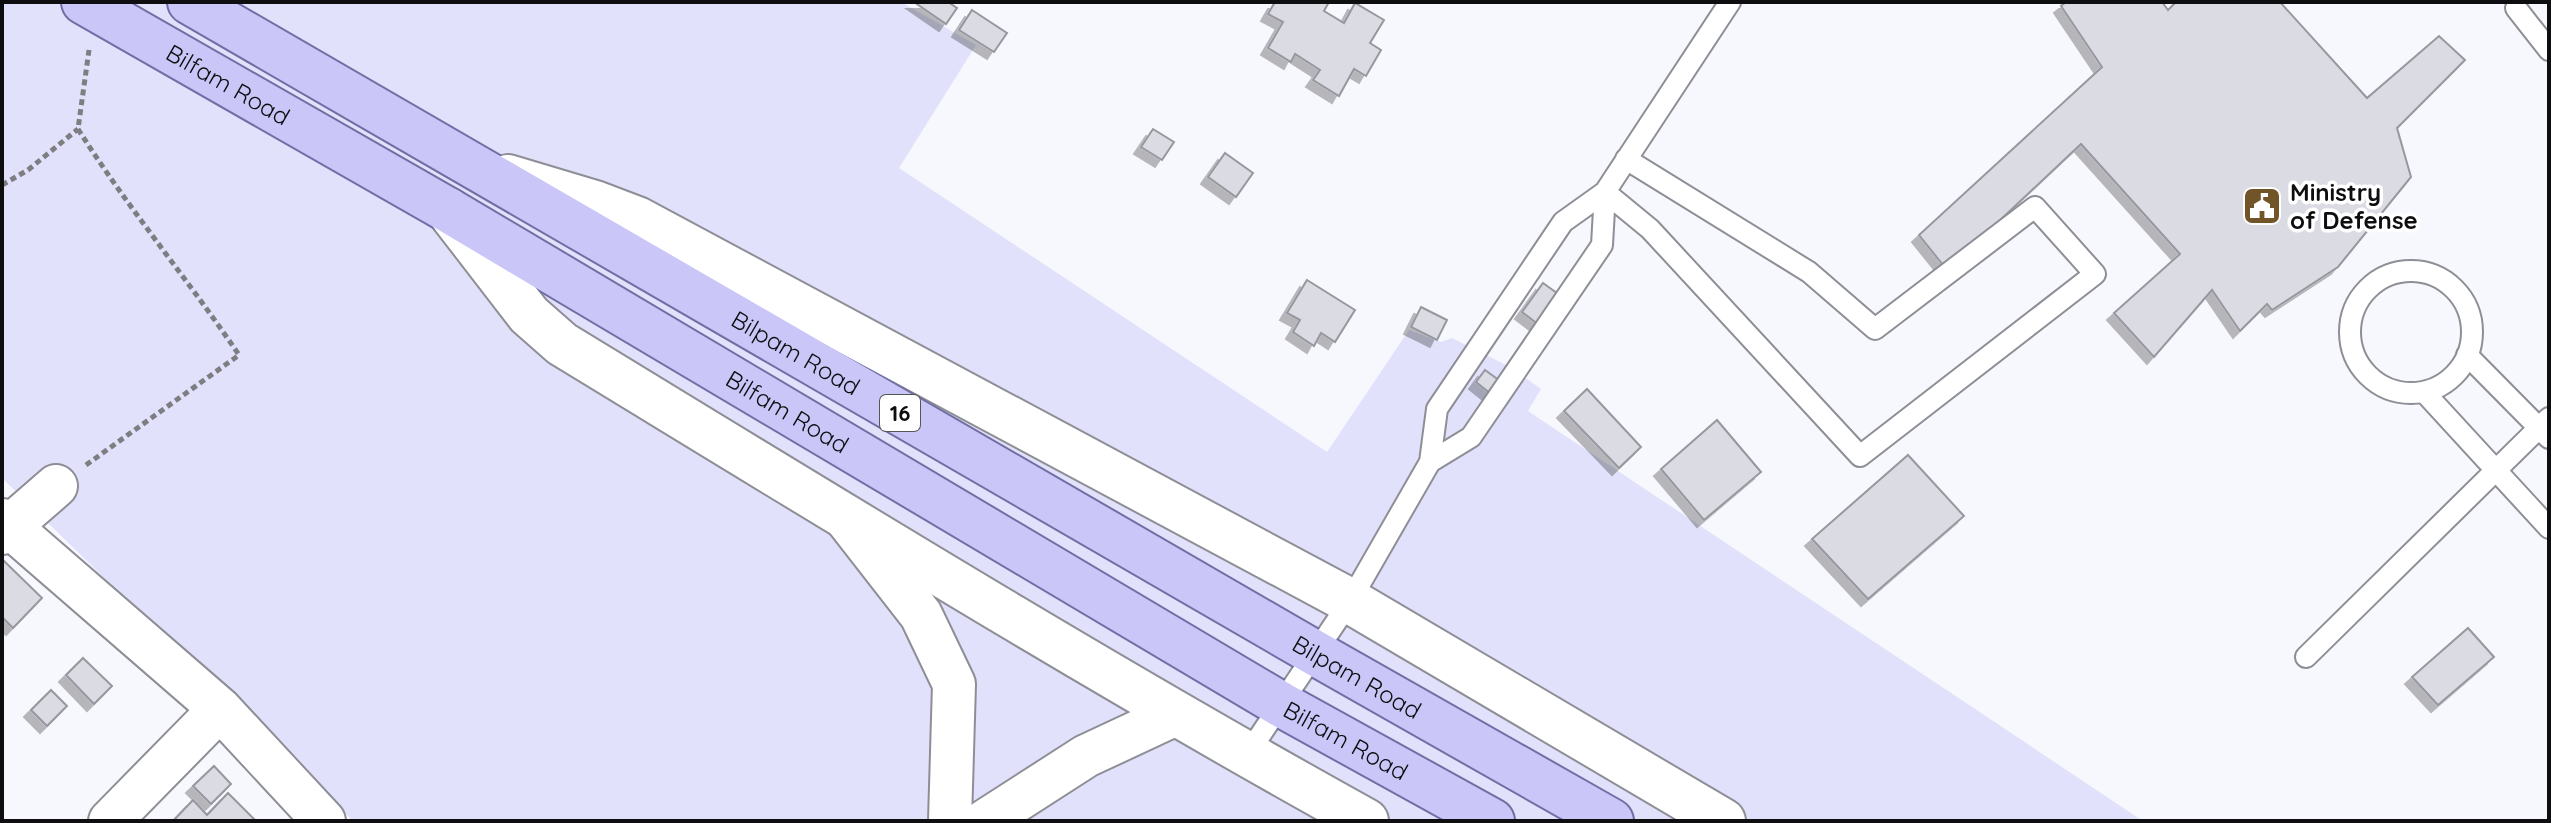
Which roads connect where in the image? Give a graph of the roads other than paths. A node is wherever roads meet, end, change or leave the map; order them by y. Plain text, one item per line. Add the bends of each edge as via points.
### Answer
1 (190, 2) edge
2 (1730, 2) edge
3 (90, 5) edge
4 (2516, 8) dead end
5 (2549, 50) edge
6 (1626, 159) junction
7 (474, 167) junction
8 (1605, 192) junction
9 (448, 210) junction
10 (2467, 355) junction
11 (2424, 392) junction
12 (2546, 428) edge
13 (1430, 462) junction
14 (2497, 471) junction
15 (56, 486) road end
16 (844, 516) junction
17 (4, 527) edge
18 (2549, 528) edge
19 (1350, 601) junction
20 (1315, 653) junction
21 (2306, 657) dead end
22 (1282, 705) junction
23 (220, 709) junction
24 (1176, 714) junction
25 (1247, 755) junction
26 (110, 821) edge
27 (324, 821) edge
28 (950, 821) edge
29 (985, 821) edge
30 (1366, 821) edge
31 (1492, 821) edge
32 (1611, 821) edge
33 (1723, 821) edge

1 - 7 main road, Bilpam Road / 16
2 - 6 lane
3 - 9 main road, Bilfam Road / 16
4 - 5 lane
6 - 8 lane
6 - 8 lane via 1809,272 1875,329 2035,207 2095,274 1860,456 1650,229
7 - 19 street via 637,219
7 - 20 main road, Bilpam Road / 16
8 - 13 lane via 1563,222 1475,349 1437,409
8 - 13 lane via 1602,245 1471,437
9 - 16 street via 529,315 562,344
9 - 22 main road, Bilfam Road / 16
10 - 11 lane via 2452,378
10 - 11 lane via 2472,323 2466,303 2453,287 2436,275 2416,271 2377,281 2353,313 2353,352 2376,383 2394,392
10 - 12 lane
11 - 14 lane
12 - 14 lane
13 - 19 lane
14 - 18 lane
14 - 21 lane
15 - 17 street
16 - 24 street
16 - 28 street via 921,615 954,684
17 - 23 street
19 - 20 lane
19 - 33 street
20 - 22 lane
20 - 32 main road, Bilpam Road / 16
22 - 25 lane
22 - 31 main road, Bilfam Road / 16
23 - 26 street
23 - 27 street
24 - 25 street
24 - 29 street via 1086,756
25 - 30 street

